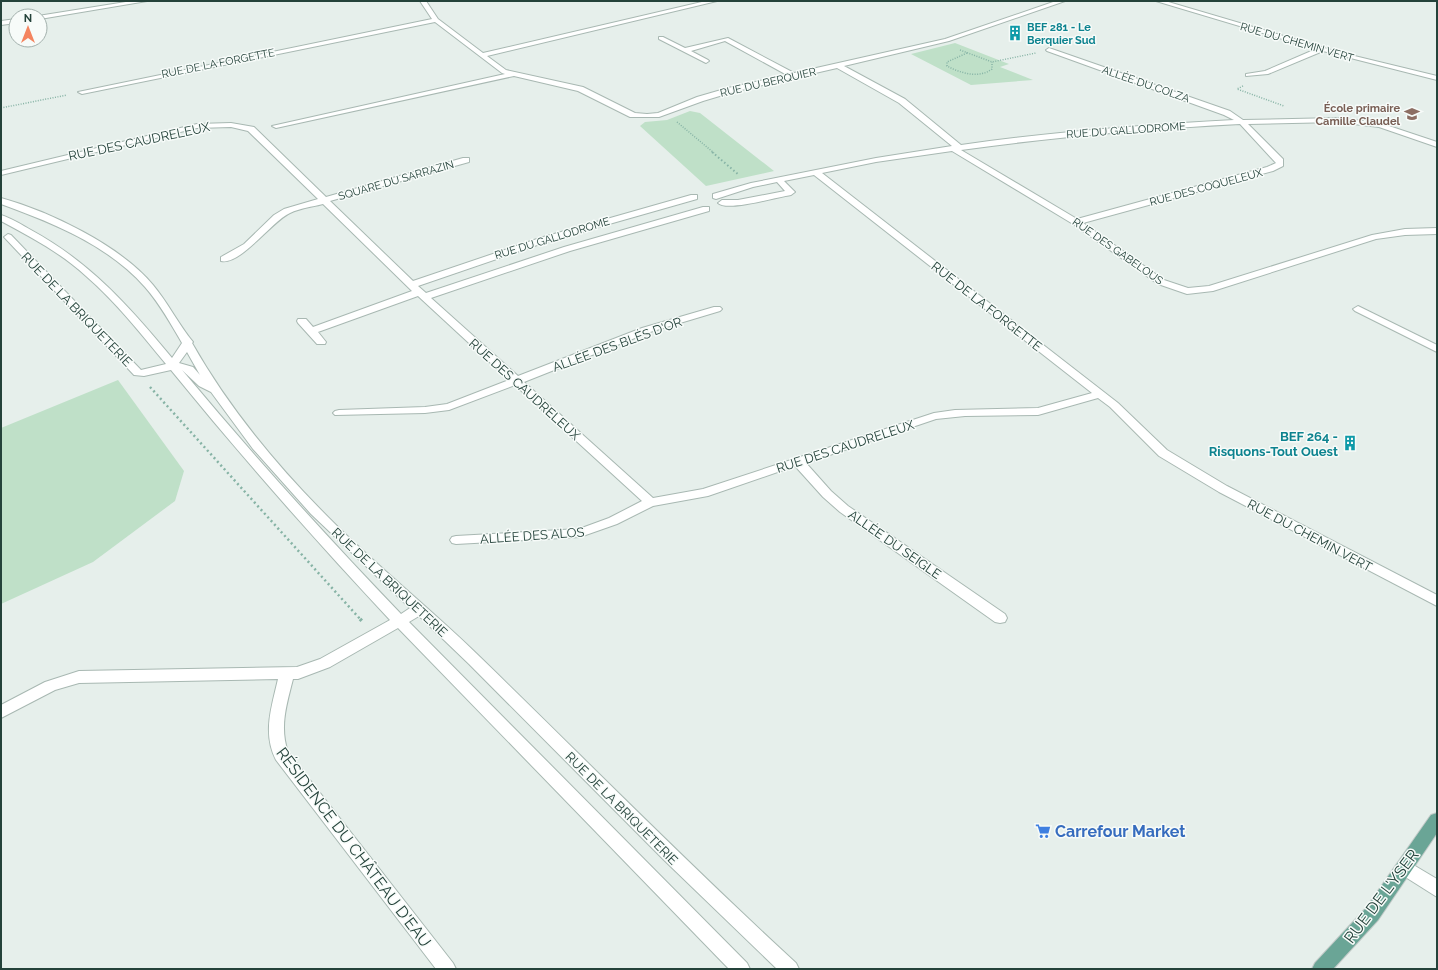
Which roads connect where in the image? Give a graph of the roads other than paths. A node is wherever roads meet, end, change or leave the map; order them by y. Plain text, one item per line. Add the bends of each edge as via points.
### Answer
1 (144, 1) edge
2 (423, 1) edge
3 (714, 1) edge
4 (1062, 1) edge
5 (1174, 1) edge
6 (1162, 2) edge
7 (48, 16) edge
8 (436, 20) junction
9 (661, 38) dead end
10 (1322, 49) junction
11 (685, 50) junction
12 (1049, 50) road end
13 (482, 55) junction
14 (706, 61) dead end
15 (839, 66) junction
16 (512, 75) junction
17 (794, 76) junction
18 (1248, 76) road end
19 (1437, 78) edge
20 (82, 92) road end
21 (1242, 122) junction
22 (276, 126) dead end
23 (1437, 145) edge
24 (955, 148) junction
25 (466, 160) dead end
26 (815, 172) junction
27 (1, 173) edge
28 (779, 180) junction
29 (701, 195) junction
30 (719, 199) junction
31 (1, 200) edge
32 (325, 200) junction
33 (706, 209) junction
34 (1, 218) edge
35 (1076, 222) junction
36 (1437, 231) edge
37 (8, 237) dead end
38 (224, 259) dead end
39 (411, 285) junction
40 (423, 295) junction
41 (717, 309) dead end
42 (1358, 309) dead end
43 (302, 321) dead end
44 (312, 332) junction
45 (188, 342) junction
46 (321, 342) dead end
47 (1437, 349) edge
48 (172, 366) junction
49 (517, 381) junction
50 (216, 390) junction
51 (1100, 394) junction
52 (340, 413) dead end
53 (798, 462) junction
54 (1184, 467) joint
55 (650, 502) junction
56 (456, 540) dead end
57 (1437, 601) edge
58 (420, 609) junction
59 (1000, 618) dead end
60 (399, 621) junction
61 (287, 673) junction
62 (1, 712) edge
63 (1437, 820) edge
64 (1405, 868) junction
65 (1437, 889) edge
66 (447, 969) edge
67 (741, 969) edge
68 (790, 969) edge
69 (1321, 969) edge

1 - 7 street
2 - 8 street, RUE DU BERQUIER
3 - 13 street
4 - 15 street, RUE DU BERQUIER via 942,42
5 - 6 street
6 - 10 street, RUE DU CHEMIN VERT
8 - 13 street, RUE DU BERQUIER
8 - 20 street, RUE DE LA FORGETTE
9 - 11 street
10 - 18 street via 1266,73
10 - 19 street, RUE DU CHEMIN VERT
11 - 14 street
11 - 17 street via 726,39
12 - 21 street, ALLÉE DU COLZA via 1227,113
13 - 16 street, RUE DU BERQUIER
15 - 17 street, RUE DU BERQUIER
15 - 24 street, RUE DES GABELOUS via 898,98
16 - 17 street, RUE DU BERQUIER via 580,90 633,115 647,116 666,113 716,94
16 - 22 street
21 - 23 street, RUE DU GALLODROME via 1358,122 1392,128
21 - 24 street, RUE DU GALLODROME via 1099,131
21 - 35 street, RUE DES COQUELEUX via 1280,164 1270,170
24 - 26 street, RUE DU GALLODROME
24 - 35 street, RUE DES GABELOUS via 1028,195
25 - 32 street, SQUARE DU SARRAZIN
26 - 28 street
26 - 51 street, RUE DE LA FORGETTE
27 - 32 street, RUE DES CAUDRELEUX via 197,126 231,125 254,131
28 - 30 street via 729,191
28 - 30 street via 791,192 738,203
29 - 30 street
29 - 33 street via 691,201 693,205
29 - 39 street, RUE DU GALLODROME via 542,240
30 - 33 street via 716,207
31 - 45 street, RUE DE LA BRIQUETERIE via 83,236 122,261 159,297
32 - 38 street, SQUARE DU SARRAZIN via 281,214 246,246
32 - 39 street, RUE DES CAUDRELEUX
33 - 40 street, RUE DU GALLODROME via 567,249
34 - 48 street, RUE DE LA BRIQUETERIE via 44,241 89,273 124,308
35 - 36 street, RUE DES GABELOUS via 1161,282 1181,290 1195,292 1375,237 1405,232
37 - 48 street, RUE DE LA BRIQUETERIE via 138,373
39 - 40 street, RUE DES CAUDRELEUX
40 - 44 street, RUE DU GALLODROME
40 - 49 street, RUE DES CAUDRELEUX
41 - 49 street, ALLÉE DES BLÉS D'OR via 646,330
42 - 47 street
43 - 44 street
44 - 46 street
45 - 48 street
45 - 50 street, RUE DE LA BRIQUETERIE
48 - 50 street via 188,368 202,383
48 - 60 street, RUE DE LA BRIQUETERIE via 318,535
49 - 52 street, ALLÉE DES BLÉS D'OR via 444,408
49 - 55 street, RUE DES CAUDRELEUX
50 - 58 street, RUE DE LA BRIQUETERIE via 259,449 304,499 344,540
51 - 53 street, RUE DES CAUDRELEUX via 1045,411 955,413 934,416
51 - 54 street, RUE DE LA FORGETTE via 1121,411 1152,445
53 - 55 street, RUE DES CAUDRELEUX via 704,493
53 - 59 street, ALLÉE DU SEIGLE via 844,509
54 - 57 street, RUE DU CHEMIN VERT
55 - 56 street, ALLÉE DES ALOS via 613,521 580,533
58 - 60 street
58 - 68 street, RUE DE LA BRIQUETERIE via 674,860
60 - 61 street via 311,669
60 - 67 street, RUE DE LA BRIQUETERIE
61 - 62 street via 79,677 50,686
61 - 66 street, RÉSIDENCE DU CHÂTEAU D'EAU via 275,732 280,755
63 - 64 main road, RUE DE L'YSER
64 - 65 street
64 - 69 main road, RUE DE L'YSER via 1372,914

